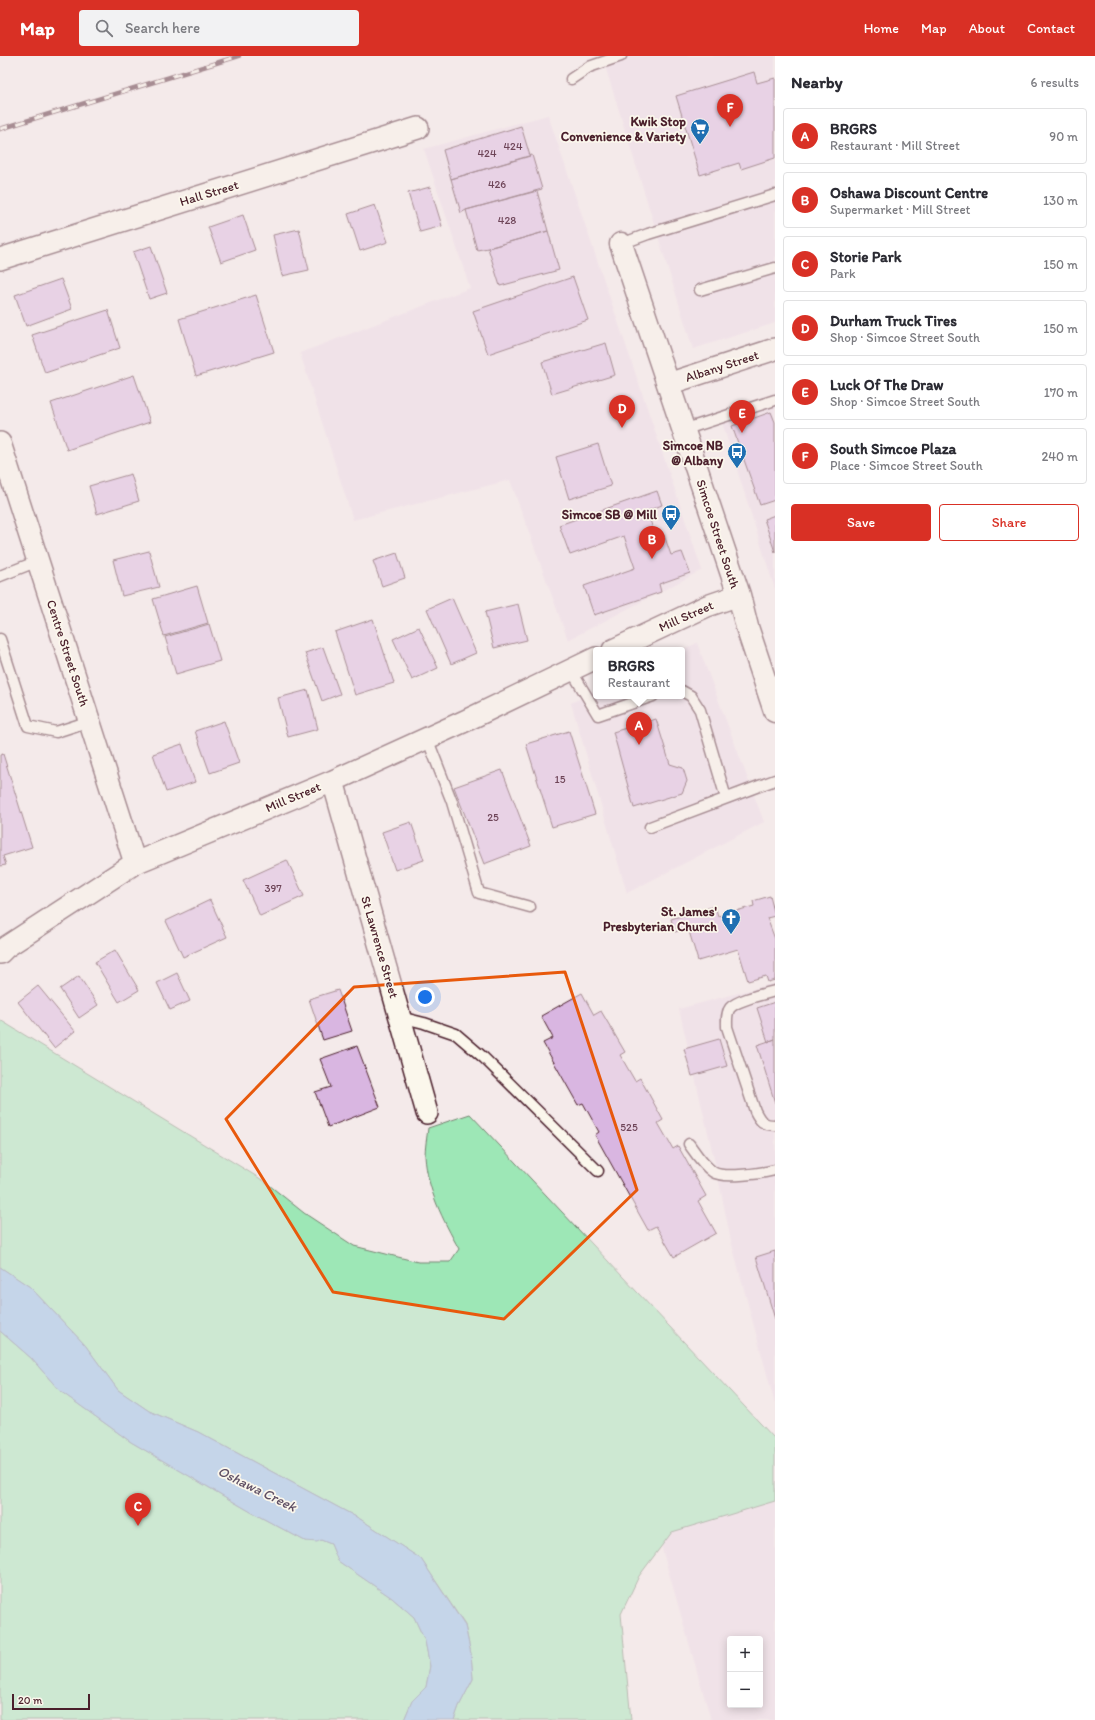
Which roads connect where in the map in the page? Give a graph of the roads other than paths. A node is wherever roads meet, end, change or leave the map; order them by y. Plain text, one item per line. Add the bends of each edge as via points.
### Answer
1 (621, 56) edge
2 (572, 79) dead end
3 (418, 128) dead end
4 (775, 195) edge
5 (622, 244) joint
6 (0, 259) edge
7 (775, 268) edge
8 (700, 290) dead end
9 (775, 349) edge
10 (668, 384) junction
11 (775, 400) edge
12 (683, 430) junction
13 (0, 443) edge
14 (38, 561) junction
15 (0, 576) edge
16 (739, 595) junction
17 (0, 639) edge
18 (619, 647) edge
19 (593, 659) edge
20 (571, 670) junction
21 (685, 693) edge
22 (644, 699) edge
23 (775, 711) edge
24 (90, 721) junction
25 (427, 738) junction
26 (775, 780) edge
27 (333, 781) junction
28 (726, 798) junction
29 (650, 827) dead end
30 (136, 863) junction
31 (530, 907) dead end
32 (0, 953) edge
33 (775, 991) edge
34 (400, 1018) junction
35 (427, 1113) dead end
36 (775, 1125) edge
37 (689, 1144) dead end
38 (775, 1170) edge
39 (598, 1171) dead end

1 - 2 lane via 589,67
3 - 6 street, Hall Street
4 - 5 lane
5 - 10 main road, Simcoe Street South
7 - 8 lane
9 - 10 street, Albany Street
10 - 12 main road, Simcoe Street South
11 - 12 lane
12 - 16 main road, Simcoe Street South
13 - 14 street, Centre Street South
14 - 15 lane
14 - 24 street, Centre Street South
16 - 18 street, Mill Street via 707,606
16 - 23 main road, Simcoe Street South
17 - 24 lane via 28,726 56,732
19 - 20 street, Mill Street
20 - 22 lane via 598,715
20 - 25 street, Mill Street
21 - 28 lane via 691,696 700,710
24 - 30 street, Centre Street South
25 - 27 street, Mill Street
25 - 31 lane via 452,802 479,893
26 - 28 lane
27 - 30 street, Mill Street
27 - 34 street, St Lawrence Street
28 - 29 lane
30 - 32 street, Mill Street
33 - 36 lane via 739,1003 730,1008 727,1016 727,1027 754,1111 760,1122
34 - 35 street, St Lawrence Street
34 - 39 lane via 456,1034 484,1058
37 - 38 lane via 704,1164 715,1173 752,1174

